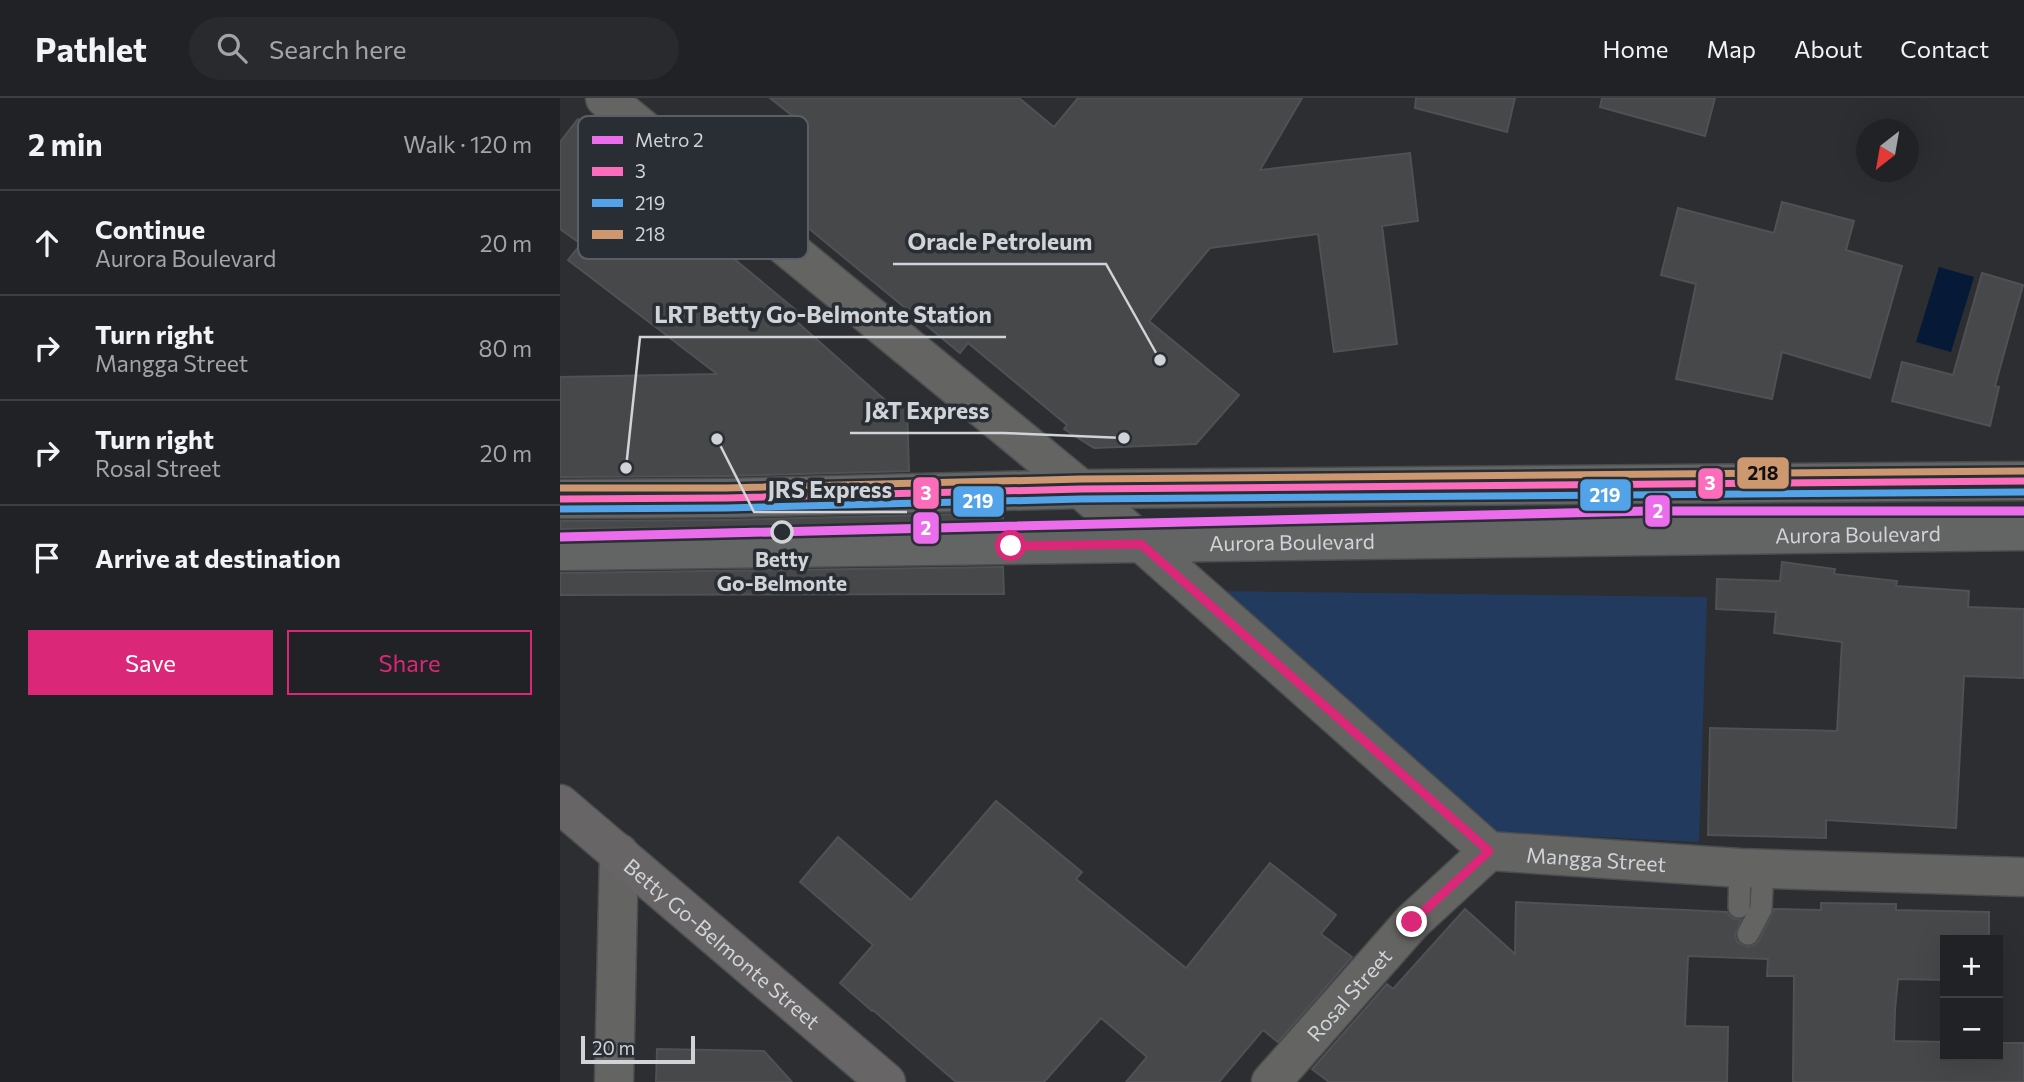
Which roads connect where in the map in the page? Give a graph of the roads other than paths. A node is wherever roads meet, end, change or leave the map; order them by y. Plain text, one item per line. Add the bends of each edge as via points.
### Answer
1 (605, 98) edge
2 (627, 116) edge
3 (801, 259) edge
4 (2024, 481) edge
5 (1081, 489) junction
6 (560, 499) edge
7 (2024, 531) edge
8 (1141, 544) junction
9 (560, 551) edge
10 (560, 804) edge
11 (1489, 851) junction
12 (620, 853) junction
13 (1751, 868) junction
14 (2024, 877) edge
15 (1739, 907) dead end
16 (1748, 933) dead end
17 (614, 1082) edge
18 (886, 1082) edge
19 (1271, 1082) edge

1 - 2 street
3 - 5 street
4 - 5 main road
5 - 6 main road
5 - 8 street
7 - 8 main road, Aurora Boulevard
8 - 9 main road, Aurora Boulevard
8 - 11 street
10 - 12 street, Betty Go-Belmonte Street
11 - 13 street, Mangga Street
11 - 19 street, Rosal Street via 1412,922
12 - 17 street
12 - 18 street, Betty Go-Belmonte Street
13 - 14 street, Mangga Street
13 - 15 lane
13 - 16 lane via 1761,909

